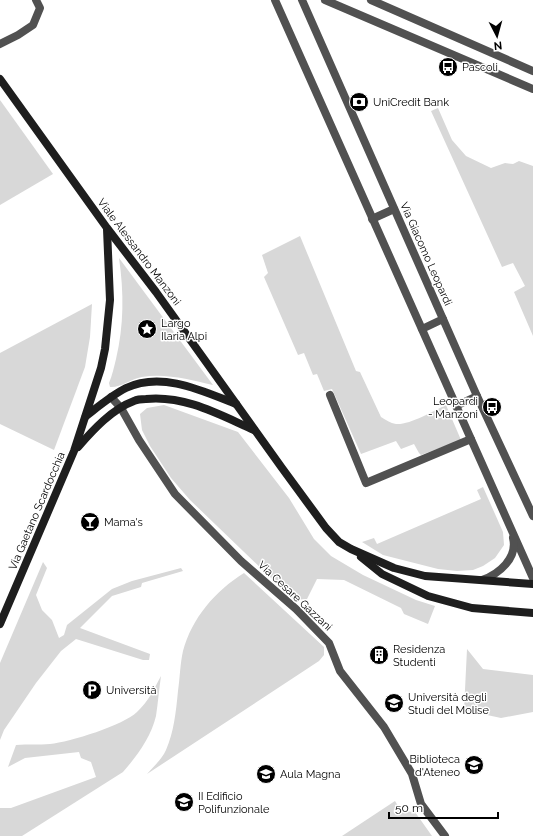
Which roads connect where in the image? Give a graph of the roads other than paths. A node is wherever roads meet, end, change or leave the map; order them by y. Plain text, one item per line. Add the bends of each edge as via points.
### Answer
1 (36, 0) edge
2 (274, 0) edge
3 (302, 0) edge
4 (325, 0) edge
5 (371, 0) edge
6 (0, 44) edge
7 (533, 71) edge
8 (0, 79) edge
9 (533, 89) edge
10 (394, 209) junction
11 (372, 219) junction
12 (107, 228) junction
13 (443, 319) junction
14 (422, 329) junction
15 (330, 395) dead end
16 (477, 396) junction
17 (111, 397) junction
18 (237, 404) junction
19 (456, 406) junction
20 (121, 408) junction
21 (86, 416) junction
22 (256, 430) junction
23 (471, 439) junction
24 (74, 451) junction
25 (533, 516) edge
26 (512, 531) junction
27 (351, 549) junction
28 (533, 578) edge
29 (481, 580) junction
30 (533, 584) edge
31 (533, 613) edge
32 (0, 624) edge
33 (444, 836) edge

1 - 6 street via 40,8 33,25
2 - 11 street
3 - 10 street, Via Giacomo Leopardi
4 - 9 street
5 - 7 street
8 - 12 street, Viale Alessandro Manzoni
10 - 11 street
10 - 13 street, Via Giacomo Leopardi
11 - 14 street
12 - 18 street, Viale Alessandro Manzoni
12 - 21 street, Via Gaetano Scardocchia via 110,300 105,350
13 - 14 street
13 - 16 street, Via Giacomo Leopardi
14 - 19 street
15 - 23 street via 366,483
16 - 19 street
16 - 25 street, Via Giacomo Leopardi
17 - 18 street via 128,387 146,382 166,382
17 - 20 street, Via Cesare Gazzani
17 - 21 street
18 - 22 street, Viale Alessandro Manzoni
19 - 23 street
20 - 22 street, Via Gaetano Scardocchia via 135,400 177,400
20 - 24 street, Via Gaetano Scardocchia via 95,428
20 - 33 street, Via Cesare Gazzani via 175,494 241,561 329,643 340,672 384,727 412,774 421,804
21 - 24 street, Via Gaetano Scardocchia
22 - 27 street, Viale Alessandro Manzoni via 326,528 339,542
23 - 26 street
24 - 32 street, Via Gaetano Scardocchia
26 - 28 street
26 - 29 street via 515,543 508,562 493,576
27 - 29 street, Viale Alessandro Manzoni via 394,568 425,576
27 - 31 street, Viale Alessandro Manzoni via 382,574 428,596 472,608
29 - 30 street, Viale Alessandro Manzoni

